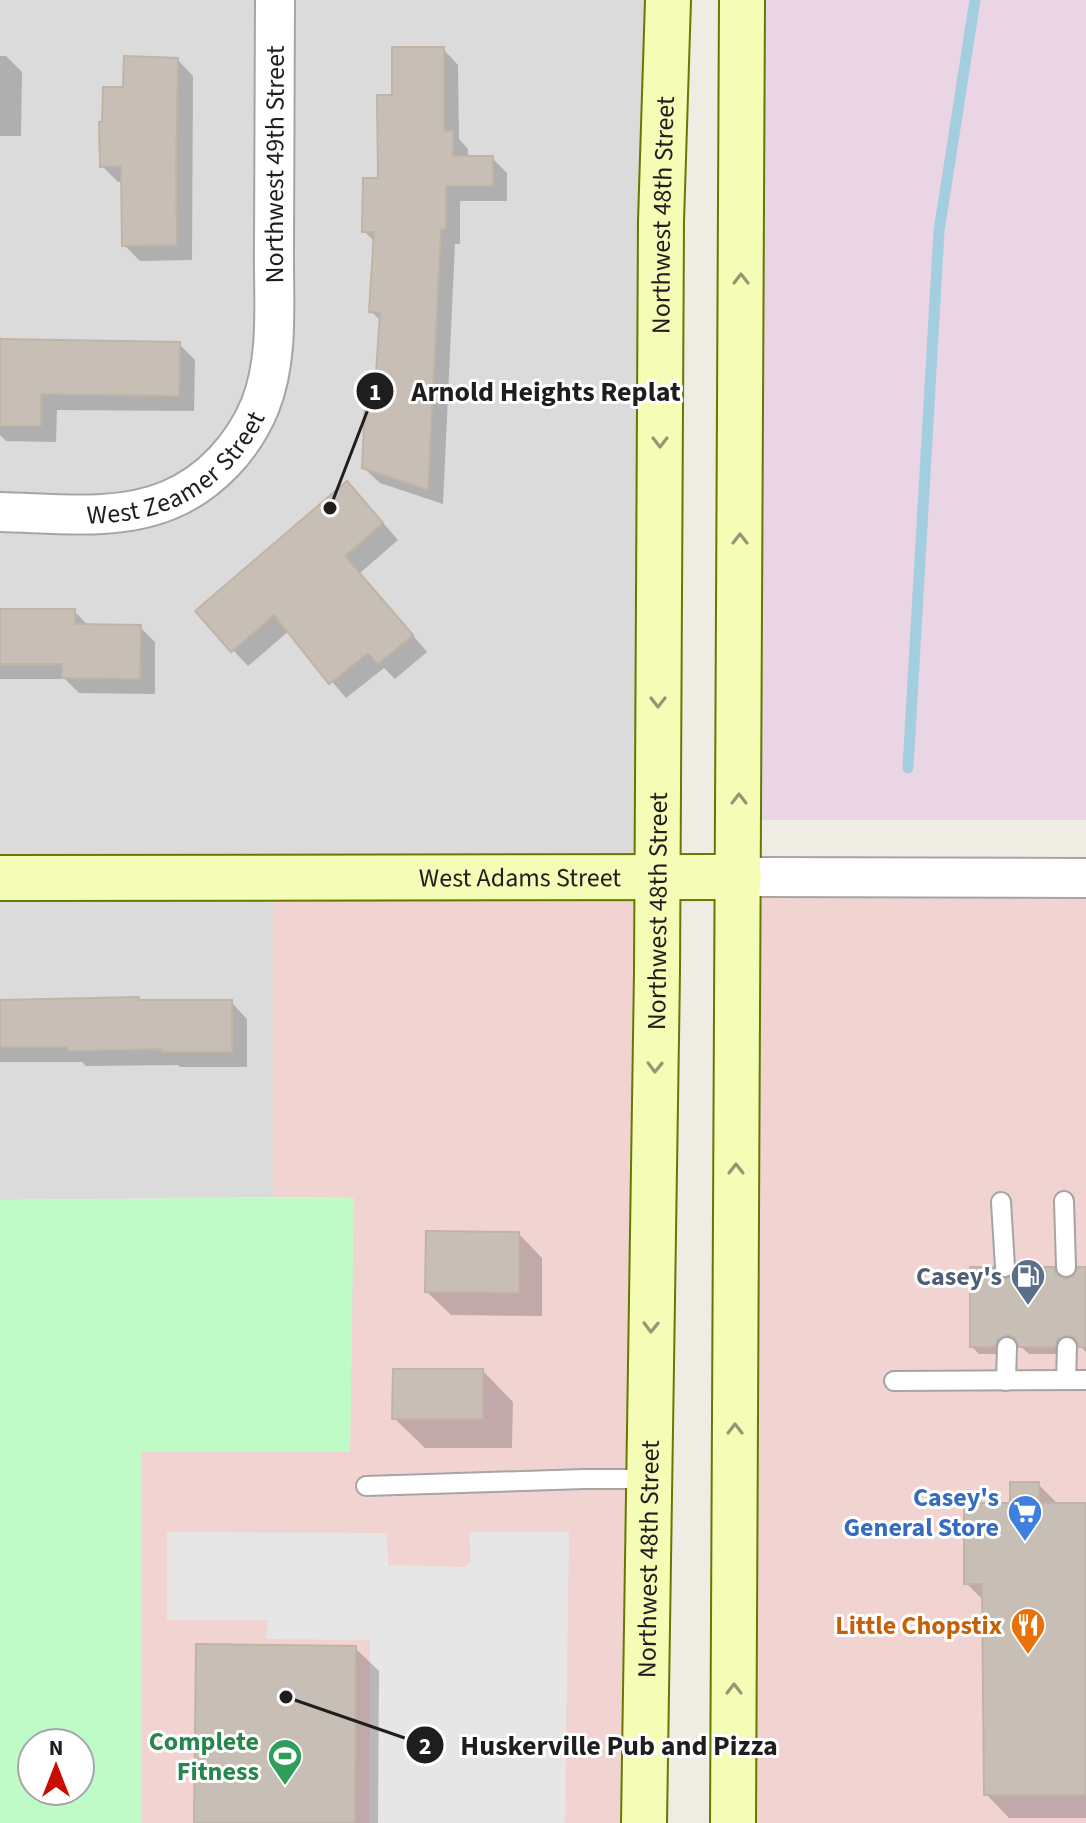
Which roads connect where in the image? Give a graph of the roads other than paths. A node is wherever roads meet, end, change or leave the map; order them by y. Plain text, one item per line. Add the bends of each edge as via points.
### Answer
1 (275, 0) edge
2 (668, 0) edge
3 (742, 0) edge
4 (273, 328) joint
5 (0, 512) edge
6 (657, 877) junction
7 (739, 877) junction
8 (0, 878) edge
9 (1086, 878) edge
10 (1064, 1201) dead end
11 (1001, 1202) dead end
12 (1005, 1267) dead end
13 (1066, 1267) dead end
14 (1007, 1347) dead end
15 (1067, 1347) dead end
16 (1066, 1380) junction
17 (1086, 1380) edge
18 (894, 1381) dead end
19 (1006, 1381) junction
20 (648, 1479) junction
21 (366, 1486) dead end
22 (644, 1823) edge
23 (733, 1823) edge

1 - 4 street, Northwest 49th Street
2 -> 6 main road, Northwest 48th Street via 661,221
7 -> 3 main road
4 - 5 street, West Zeamer Street via 265,391 252,423 232,453 198,484 168,501 133,510
6 - 7 main road, West Adams Street
6 - 8 main road, West Adams Street
6 -> 20 main road, Northwest 48th Street
7 - 9 street, West Adams Street
23 -> 7 main road
10 - 13 lane
11 - 12 lane
14 - 19 lane
15 - 16 lane
16 - 17 lane
16 - 19 lane
18 - 19 lane
20 - 21 lane
20 - 22 main road, Northwest 48th Street

